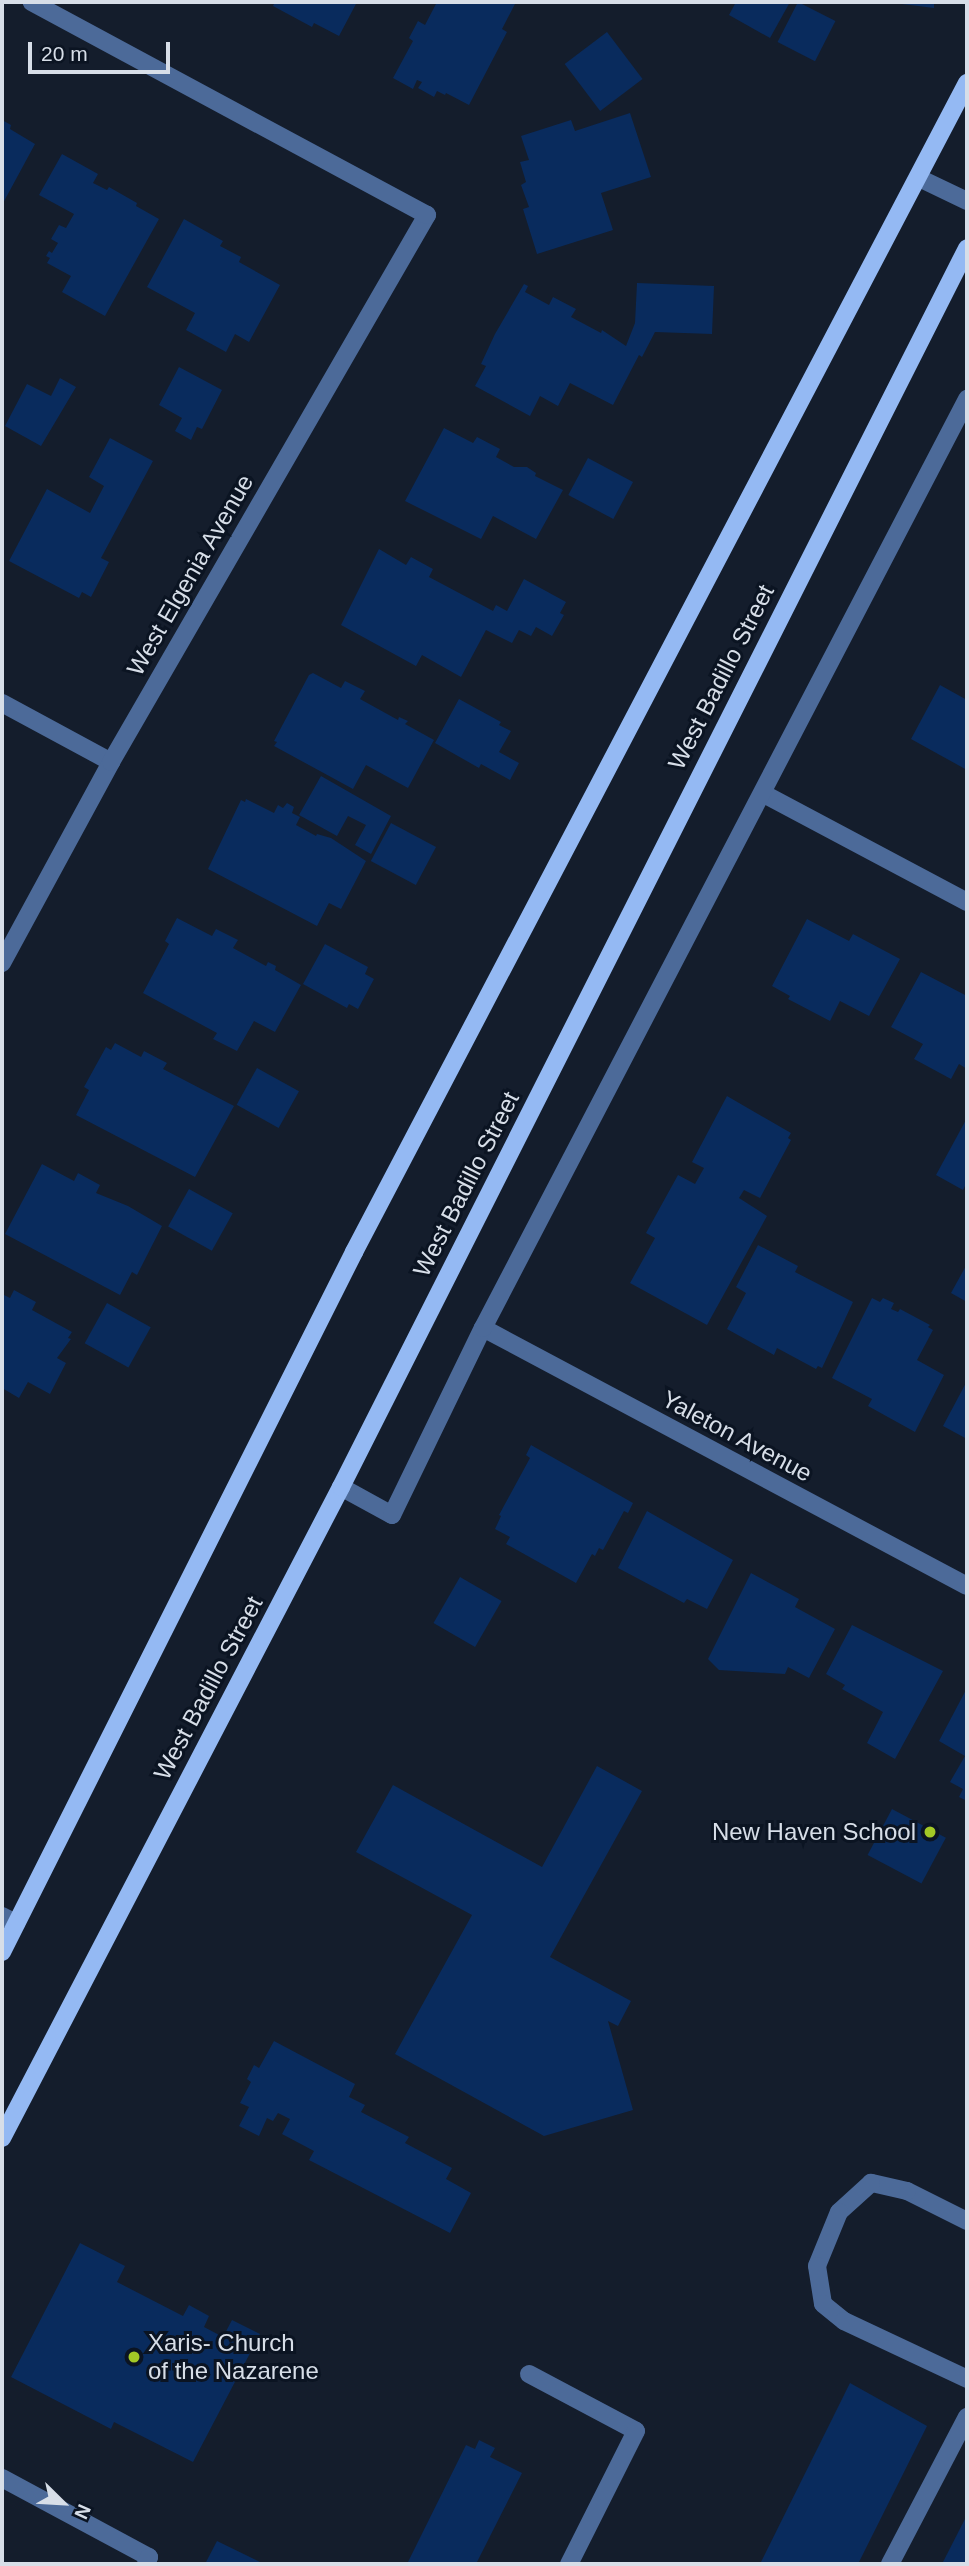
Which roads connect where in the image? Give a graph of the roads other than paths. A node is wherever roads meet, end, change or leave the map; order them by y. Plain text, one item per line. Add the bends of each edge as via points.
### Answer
1 (32, 2) edge
2 (967, 83) edge
3 (919, 178) junction
4 (967, 201) edge
5 (967, 248) edge
6 (967, 399) edge
7 (2, 703) edge
8 (111, 762) junction
9 (764, 794) junction
10 (967, 902) edge
11 (2, 963) edge
12 (483, 1328) junction
13 (341, 1487) junction
14 (967, 1586) edge
15 (9, 1920) edge
16 (2, 1952) edge
17 (2, 2138) edge
18 (967, 2221) edge
19 (529, 2374) dead end
20 (967, 2379) edge
21 (967, 2417) edge
22 (2, 2478) edge
23 (146, 2564) edge
24 (569, 2564) edge
25 (890, 2564) edge

1 - 8 street, West Elgenia Avenue via 427,215
2 - 3 main road
3 - 4 street
3 - 15 main road
5 - 13 main road, West Badillo Street
6 - 9 street
7 - 8 street
8 - 11 street, West Elgenia Avenue
9 - 10 street
9 - 12 street
12 - 13 street via 391,1515
12 - 14 street, Yaleton Avenue
13 - 17 main road, West Badillo Street
15 - 16 main road
18 - 20 street via 907,2191 871,2183 839,2212 817,2266 823,2304 844,2321
19 - 24 street via 636,2431
21 - 25 street
22 - 23 street via 149,2557

